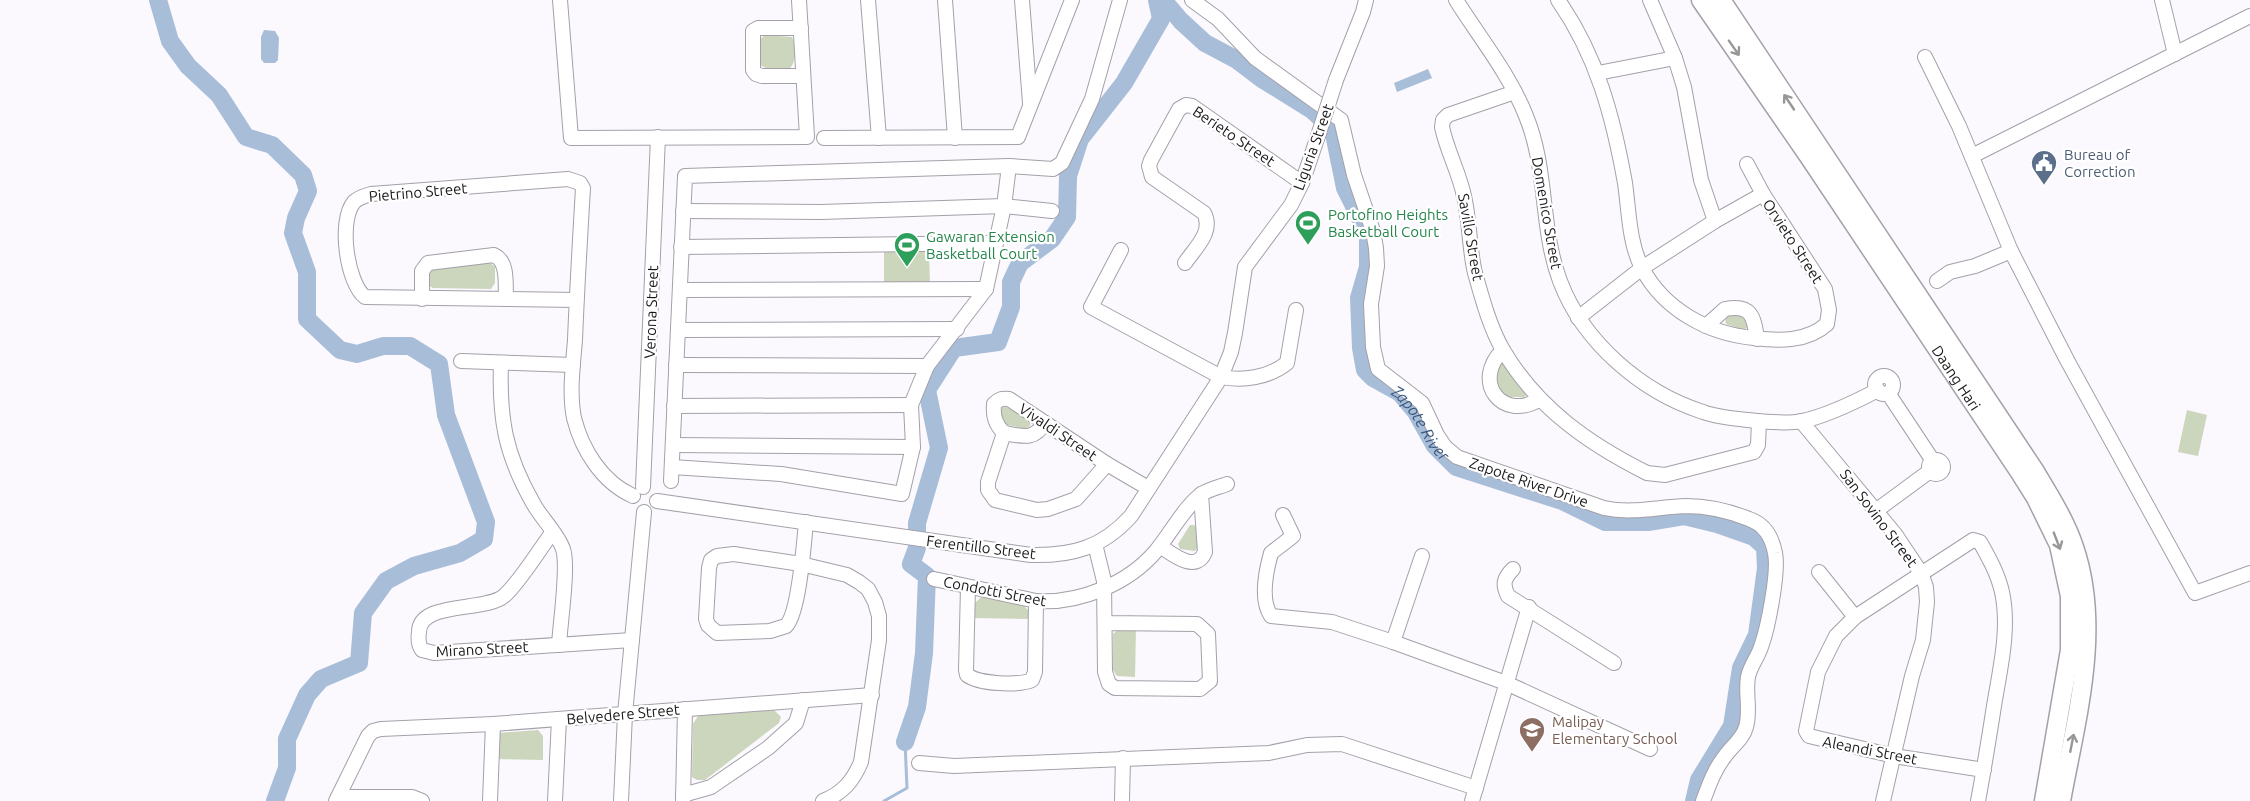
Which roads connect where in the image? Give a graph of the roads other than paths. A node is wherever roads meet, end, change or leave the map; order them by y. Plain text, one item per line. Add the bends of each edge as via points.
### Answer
1 (560, 0) edge
2 (799, 0) edge
3 (868, 0) edge
4 (945, 0) edge
5 (1022, 0) edge
6 (1072, 0) edge
7 (1120, 0) edge
8 (1192, 0) edge
9 (1374, 0) edge
10 (1456, 0) edge
11 (1558, 0) edge
12 (1650, 0) edge
13 (1701, 0) edge
14 (1721, 0) edge
15 (2162, 0) edge
16 (1364, 6) edge
17 (2250, 16) edge
18 (801, 28) junction
19 (2175, 54) junction
20 (1925, 57) dead end
21 (1675, 58) junction
22 (1598, 73) junction
23 (803, 76) junction
24 (1034, 83) junction
25 (1515, 92) junction
26 (658, 137) junction
27 (824, 138) dead end
28 (879, 138) junction
29 (955, 138) junction
30 (1816, 155) junction
31 (1972, 156) junction
32 (1747, 164) dead end
33 (1009, 166) junction
34 (1302, 183) junction
35 (1763, 194) junction
36 (1004, 206) junction
37 (683, 211) junction
38 (1052, 211) dead end
39 (1714, 221) junction
40 (996, 243) junction
41 (681, 247) junction
42 (1121, 250) dead end
43 (2011, 251) junction
44 (1185, 263) dead end
45 (1642, 268) junction
46 (1937, 280) dead end
47 (986, 289) junction
48 (680, 290) junction
49 (422, 299) junction
50 (506, 299) junction
51 (576, 300) junction
52 (1296, 310) dead end
53 (1578, 318) junction
54 (1706, 326) junction
55 (957, 329) junction
56 (678, 330) junction
57 (1757, 339) junction
58 (1503, 350) junction
59 (461, 361) dead end
60 (501, 363) junction
61 (573, 365) junction
62 (676, 365) junction
63 (927, 366) junction
64 (1221, 376) junction
65 (1540, 399) junction
66 (911, 405) junction
67 (674, 406) junction
68 (1759, 421) junction
69 (1801, 421) junction
70 (1045, 423) junction
71 (1004, 433) junction
72 (673, 445) junction
73 (913, 447) junction
74 (1107, 465) junction
75 (672, 467) junction
76 (671, 482) dead end
77 (1227, 484) dead end
78 (1148, 488) junction
79 (638, 491) junction
80 (1201, 494) junction
81 (657, 501) junction
82 (1877, 510) junction
83 (644, 512) junction
84 (1283, 515) dead end
85 (806, 522) junction
86 (552, 533) junction
87 (1095, 544) junction
88 (1160, 546) junction
89 (1422, 556) dead end
90 (801, 564) junction
91 (1513, 569) dead end
92 (1819, 572) dead end
93 (1921, 573) junction
94 (2250, 573) edge
95 (934, 579) dead end
96 (968, 587) junction
97 (1105, 588) junction
98 (1036, 601) junction
99 (1529, 607) junction
100 (1855, 617) junction
101 (1105, 623) junction
102 (632, 640) junction
103 (1393, 642) junction
104 (559, 645) junction
105 (1614, 663) dead end
106 (1506, 683) junction
107 (872, 695) junction
108 (803, 700) junction
109 (685, 709) junction
110 (625, 714) junction
111 (559, 719) junction
112 (494, 724) junction
113 (1650, 749) dead end
114 (1894, 756) junction
115 (1123, 758) junction
116 (919, 763) dead end
117 (1984, 770) junction
118 (1474, 794) edge
119 (683, 798) edge
120 (337, 799) edge
121 (422, 801) edge
122 (490, 801) edge
123 (555, 801) edge
124 (621, 801) edge
125 (823, 801) edge
126 (1122, 801) edge
127 (1703, 801) edge
128 (1883, 801) edge
129 (1978, 801) edge
130 (2044, 801) edge
131 (2061, 801) edge

1 - 26 street via 571,138
2 - 18 street
3 - 28 street
4 - 29 street
5 - 24 street
6 - 24 street
7 - 33 street via 1092,99 1062,163 1053,169
8 - 127 street, Zapote River Drive via 1218,19 1255,58 1341,120 1376,248 1371,304 1378,369 1422,403 1445,447 1467,461 1604,508 1620,511 1711,507 1749,519 1768,532 1776,554 1774,583 1769,622 1749,675 1746,727 1712,775
9 - 16 street, Liguria Street
10 - 25 street, Domenico Street
11 - 22 street, Orvieto Street via 1586,44
12 - 21 street
13 -> 30 main road, Daang Hari
30 -> 14 main road, Daang Hari
15 - 19 street
16 - 34 street, Liguria Street, bridge
17 - 19 street
18 - 23 street
18 - 23 street via 758,28 753,32 753,70 762,76
19 - 31 street
20 - 31 street
21 - 22 street
21 - 39 street via 1701,180
22 - 45 street, Orvieto Street
23 - 26 street via 807,137
24 - 29 street via 1018,137
25 - 53 street, Domenico Street via 1534,141 1551,251
25 - 58 street, Savillo Street via 1456,111 1443,120 1442,127 1464,196 1475,273
26 - 79 street, Verona Street
27 - 28 street
28 - 29 street
30 -> 130 main road, Daang Hari via 2025,480 2059,545 2070,596 2070,650
131 -> 30 main road, Daang Hari via 2077,714 2087,625 2075,548 2034,470
31 - 43 street
32 - 35 street, Orvieto Street
33 - 36 street
33 - 37 street via 685,176
34 - 44 street, Berieto Street via 1192,106 1179,109 1149,171 1208,219 1206,233
34 - 64 street, Liguria Street via 1291,205 1245,267 1231,352
35 - 39 street
35 - 57 street, Orvieto Street via 1825,290 1829,310 1827,324 1808,336 1776,341
36 - 37 street via 821,212
36 - 38 street
36 - 40 street
37 - 41 street
39 - 45 street
40 - 41 street
40 - 47 street
41 - 48 street
42 - 64 street via 1090,306
43 - 46 street
43 - 94 street via 2195,594
45 - 53 street
45 - 54 street, Orvieto Street via 1676,308
47 - 48 street
47 - 55 street
48 - 56 street
49 - 50 street, Pietrino Street
49 - 50 street via 422,271 428,263 494,255 504,266
49 - 51 street, Pietrino Street via 375,299 362,295 349,262 345,238 348,215 355,201 371,194 568,179 583,188
50 - 51 street, Pietrino Street
51 - 61 street
52 - 64 street via 1287,363 1250,379
53 - 68 street, Domenico Street via 1607,352 1652,387 1702,412
54 - 57 street, Orvieto Street
54 - 57 street via 1725,309 1741,308 1753,317
55 - 56 street
55 - 63 street
56 - 62 street
58 - 65 street, Savillo Street
58 - 65 street via 1490,366 1488,376 1494,394 1510,406 1530,406
59 - 60 street
60 - 61 street
60 - 86 street via 502,420 511,460
61 - 79 street via 574,416 584,444 614,486
62 - 63 street
62 - 67 street
63 - 66 street
64 - 78 street, Ferentillo Street
65 - 68 street, Savillo Street via 1593,444 1656,475 1754,452
66 - 67 street
66 - 73 street
67 - 72 street
68 - 69 street, Domenico Street
69 - 82 street, San Sovino Street
69 - 82 street, Domenico Street via 1883,392 1932,466
70 - 71 street via 1036,435
70 - 71 street, Vivaldi Street via 1009,399 999,399 994,404 995,421
70 - 74 street, Vivaldi Street
71 - 74 street, Vivaldi Street via 988,482 990,495 1001,503 1037,510 1056,507 1076,499
72 - 73 street
72 - 75 street
73 - 75 street via 902,494 781,474
74 - 78 street, Vivaldi Street
75 - 76 street
77 - 80 street
78 - 87 street, Ferentillo Street via 1121,527
79 - 81 street via 653,491
79 - 83 street via 633,505
80 - 88 street, Condotti Street
80 - 88 street via 1203,557 1184,561
81 - 83 street via 650,511
81 - 85 street, Ferentillo Street
82 - 93 street, San Sovino Street
83 - 102 street
84 - 103 street via 1293,536 1271,553 1265,602 1271,616 1332,622
85 - 87 street, Ferentillo Street via 1020,553 1054,555
85 - 90 street
86 - 104 street via 564,555
86 - 104 street, Mirano Street via 501,598 428,616 420,623 418,641 422,650 434,653
87 - 97 street
88 - 97 street, Condotti Street via 1128,577
89 - 103 street
90 - 90 street via 793,616 786,627 723,634 708,625 709,568 717,556 734,554
90 - 107 street via 847,575 868,590 875,602 879,640
91 - 99 street via 1505,579 1505,590 1508,596
92 - 100 street
93 - 100 street, Aleandi Street
93 - 114 street, San Sovino Street via 1927,602 1926,622 1905,675
93 - 117 street, Aleandi Street via 1973,540 1980,542 1996,573 2005,635
95 - 96 street, Condotti Street
96 - 98 street, Condotti Street
96 - 98 street via 966,670 979,682 1032,680
97 - 98 street, Condotti Street via 1063,601
97 - 101 street
99 - 105 street
99 - 106 street
100 - 114 street, Aleandi Street via 1836,636 1818,672 1806,730 1815,738
101 - 101 street via 1105,672 1115,688 1200,689 1210,681 1208,634 1197,624
102 - 104 street, Mirano Street
102 - 110 street
103 - 106 street
106 - 113 street
106 - 118 street
107 - 108 street, Belvedere Street
107 - 125 street via 856,775 846,788
108 - 109 street, Belvedere Street
108 - 119 street via 796,723 768,748 711,787
109 - 110 street, Belvedere Street
109 - 119 street
110 - 111 street, Belvedere Street
110 - 124 street
111 - 112 street, Belvedere Street
111 - 123 street
112 - 120 street, Belvedere Street via 373,731
112 - 122 street
114 - 117 street, Aleandi Street
114 - 128 street, San Sovino Street
115 - 116 street via 954,766
115 - 118 street via 1269,753 1307,745 1342,744
115 - 126 street
117 - 129 street
120 - 121 street via 412,797

